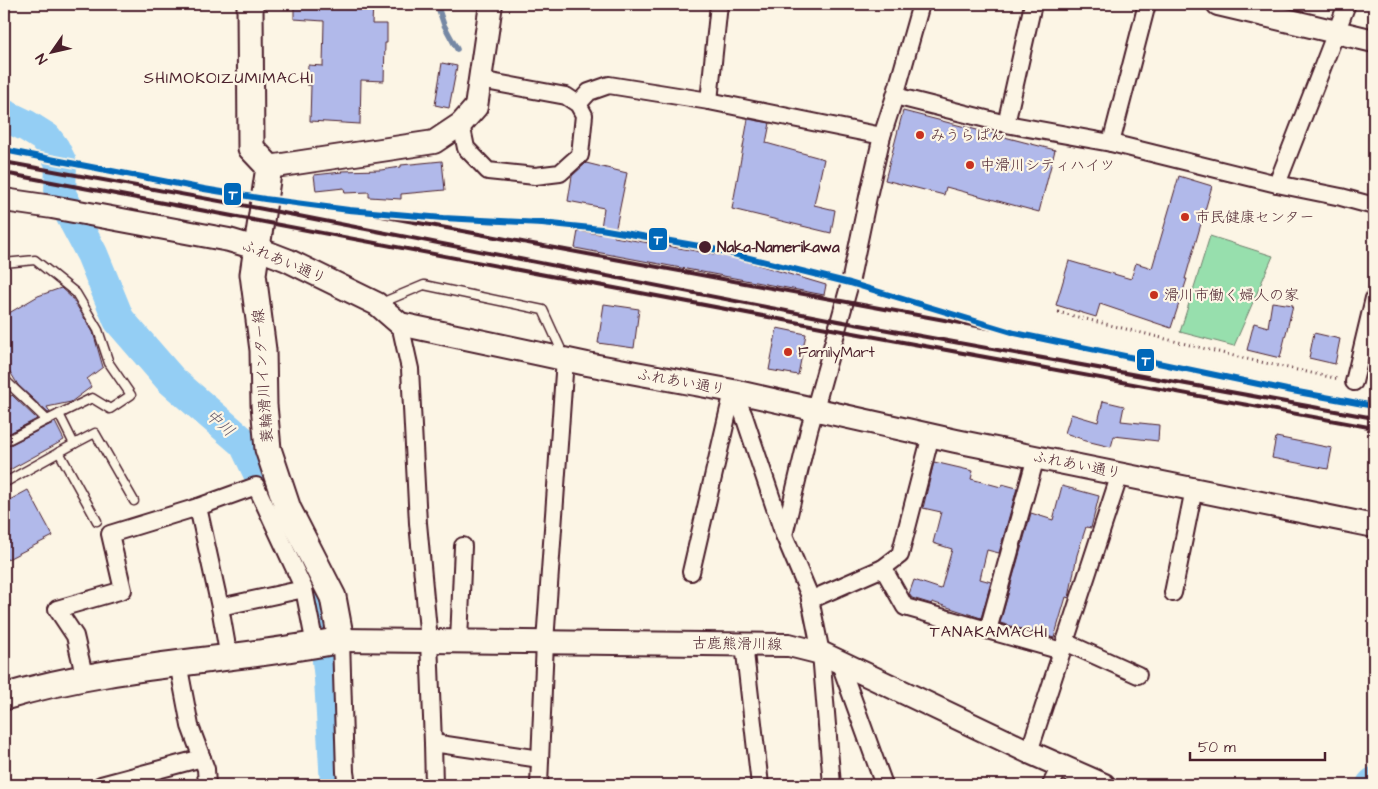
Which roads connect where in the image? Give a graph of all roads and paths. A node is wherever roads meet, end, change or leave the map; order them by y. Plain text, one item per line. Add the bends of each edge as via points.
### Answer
1 (250, 4) edge
2 (491, 4) edge
3 (719, 4) edge
4 (921, 4) edge
5 (1033, 4) edge
6 (1147, 4) edge
7 (1218, 4) edge
8 (1347, 4) edge
9 (1336, 33) junction
10 (1374, 41) edge
11 (480, 80) junction
12 (895, 96) junction
13 (709, 101) junction
14 (578, 104) junction
15 (462, 124) junction
16 (1006, 124) junction
17 (882, 136) junction
18 (1111, 143) junction
19 (269, 167) junction
20 (1277, 184) junction
21 (4, 200) edge
22 (1374, 206) edge
23 (4, 209) edge
24 (256, 248) junction
25 (4, 263) edge
26 (1374, 298) edge
27 (377, 304) junction
28 (1058, 312) dead end
29 (400, 324) junction
30 (565, 359) junction
31 (1354, 382) joint
32 (4, 385) edge
33 (733, 392) junction
34 (815, 409) junction
35 (59, 414) junction
36 (47, 420) junction
37 (931, 435) junction
38 (4, 442) edge
39 (74, 444) junction
40 (59, 452) junction
41 (1036, 457) junction
42 (1120, 474) junction
43 (4, 483) edge
44 (1194, 489) junction
45 (134, 501) dead end
46 (198, 507) junction
47 (97, 521) dead end
48 (1374, 526) edge
49 (784, 535) junction
50 (462, 546) dead end
51 (883, 568) junction
52 (691, 572) dead end
53 (304, 589) junction
54 (1173, 593) dead end
55 (810, 600) junction
56 (220, 607) junction
57 (988, 630) junction
58 (341, 640) junction
59 (429, 641) junction
60 (459, 642) junction
61 (545, 642) junction
62 (744, 644) junction
63 (315, 645) junction
64 (1064, 646) junction
65 (830, 657) junction
66 (228, 658) junction
67 (178, 663) junction
68 (1138, 675) dead end
69 (85, 679) junction
70 (4, 697) edge
71 (432, 743) junction
72 (1029, 752) junction
73 (202, 758) junction
74 (540, 759) junction
75 (1056, 776) edge
76 (101, 785) edge
77 (207, 785) edge
78 (347, 785) edge
79 (434, 785) edge
80 (538, 785) edge
81 (760, 785) edge
82 (832, 785) edge
83 (881, 785) edge
84 (1104, 785) edge

1 - 19 main road via 251,148
2 - 11 street
3 - 13 street
4 - 12 street
5 - 16 street
6 - 18 street
7 - 9 street
8 - 9 street
9 - 10 street
9 - 20 street
11 - 14 street via 566,96
11 - 15 street via 476,107
12 - 16 street
12 - 17 street
13 - 14 street via 609,85 589,92
13 - 17 street
14 - 15 street via 584,115 580,155 560,173 535,176 488,172 466,148
15 - 19 street via 434,142
16 - 18 street
17 - 34 street via 850,283
18 - 20 street
19 - 24 main road, 蓑輪滑川インター線
20 - 22 street
21 - 23 lane
21 - 24 street, ふれあい通り via 229,240
24 - 27 street, ふれあい通り
24 - 58 main road, 蓑輪滑川インター線 via 253,274 263,350 268,449 288,509 333,597
25 - 35 lane via 36,260 76,293 98,330 109,363 131,395 110,409 92,398
26 - 31 street
27 - 29 street, ふれあい通り
27 - 30 lane via 424,284 543,310
28 - 31 path
29 - 30 street, ふれあい通り
29 - 59 street via 410,369 418,523
30 - 33 street, ふれあい通り
30 - 61 street
32 - 36 lane via 8,382
33 - 34 street, ふれあい通り
33 - 49 street
33 - 52 street
34 - 37 street, ふれあい通り
34 - 49 street
35 - 36 lane
35 - 39 lane
36 - 38 lane
37 - 41 street, ふれあい通り
37 - 51 street via 900,555
39 - 40 lane
39 - 45 lane via 95,433
40 - 43 lane
40 - 47 lane
41 - 42 street, ふれあい通り
41 - 57 street
42 - 44 street, ふれあい通り
42 - 64 street
44 - 48 street, ふれあい通り
44 - 54 street
46 - 53 street via 256,486
46 - 56 street
46 - 69 street via 110,534 123,590 57,609 75,636
49 - 55 street
50 - 60 street
51 - 55 street
51 - 57 street via 905,608
53 - 56 street
53 - 63 street
55 - 65 street
56 - 66 street
57 - 64 street
58 - 59 street, 古鹿熊滑川線
58 - 63 main road
58 - 78 street
59 - 60 street, 古鹿熊滑川線
59 - 71 street
60 - 61 street, 古鹿熊滑川線
61 - 62 street, 古鹿熊滑川線
61 - 74 street
62 - 65 street, 古鹿熊滑川線 via 789,645
62 - 81 street
63 - 66 main road
64 - 68 street
64 - 72 street
65 - 72 street, 古鹿熊滑川線
65 - 82 street
65 - 83 street
66 - 67 main road
67 - 69 main road
67 - 73 street via 190,726
69 - 70 main road via 40,686
71 - 74 street
71 - 79 street
72 - 75 street, 古鹿熊滑川線
73 - 76 street
73 - 77 street
74 - 80 street
75 - 84 street, 古鹿熊滑川線

